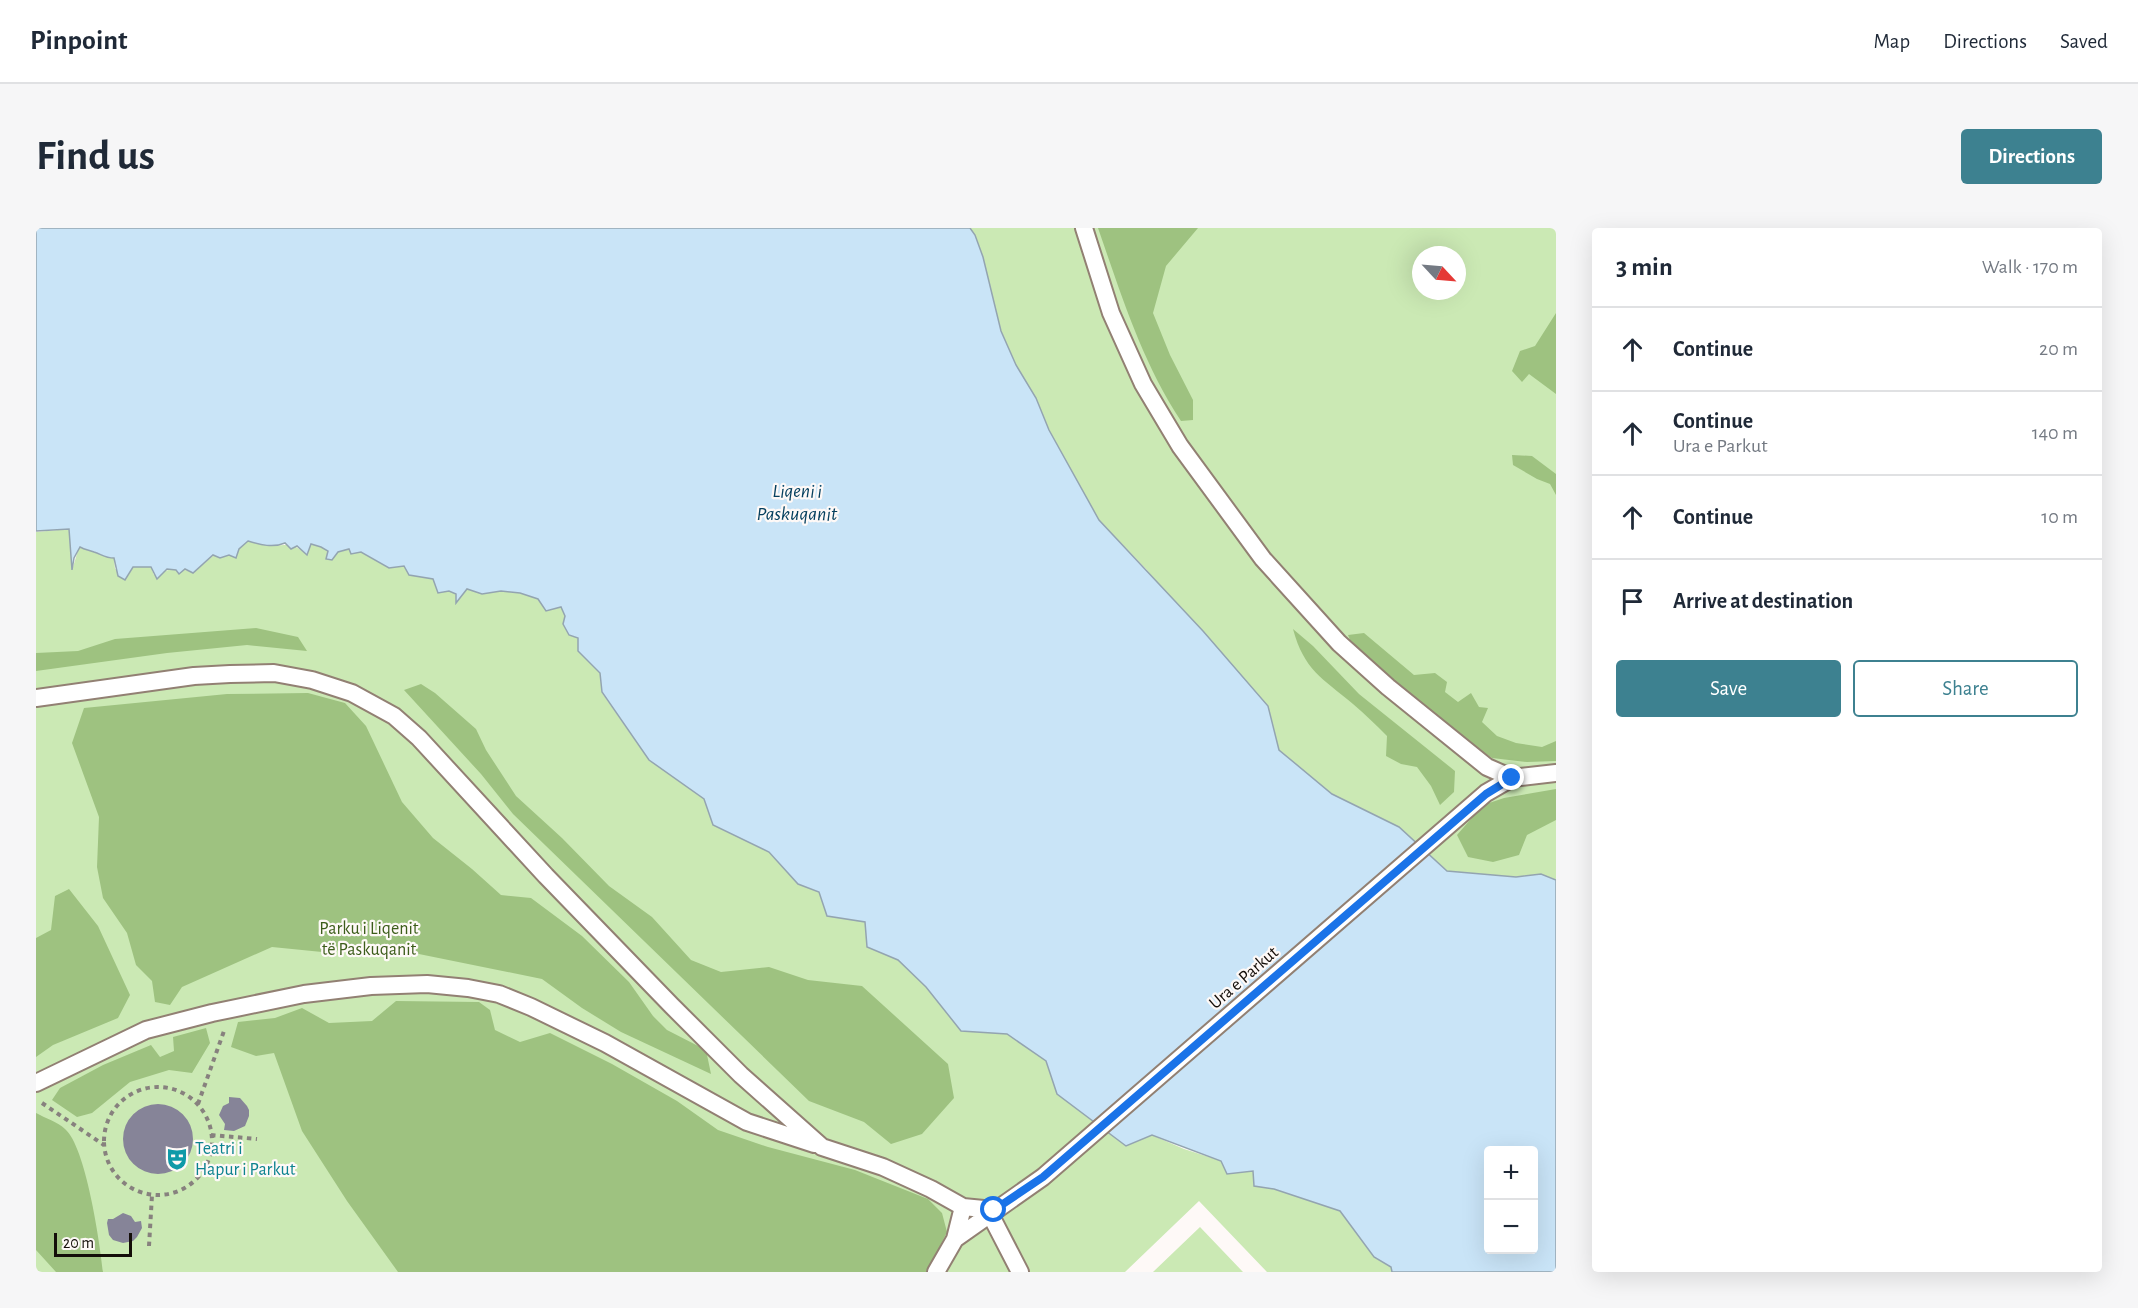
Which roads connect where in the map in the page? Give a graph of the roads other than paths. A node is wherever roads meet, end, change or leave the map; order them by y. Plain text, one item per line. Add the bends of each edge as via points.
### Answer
1 (1084, 228) edge
2 (36, 698) edge
3 (1487, 767) junction
4 (1556, 774) edge
5 (1512, 778) junction
6 (1486, 794) junction
7 (36, 1083) edge
8 (785, 1126) junction
9 (963, 1207) junction
10 (992, 1212) junction
11 (955, 1239) junction
12 (936, 1272) edge
13 (1020, 1272) edge

1 - 3 street via 1111,313 1143,384 1180,446 1257,551 1339,644
2 - 8 street via 194,676 274,673 351,693 393,716 419,738
3 - 5 street
3 - 6 street
4 - 5 street
5 - 6 street, Ura e Parkut
6 - 10 street, Ura e Parkut via 1043,1177
7 - 8 street via 146,1030 304,994 428,984 499,994 566,1023 747,1122
8 - 9 street via 822,1147 883,1167
9 - 10 street
9 - 11 street
10 - 11 street, Ura e Parkut
10 - 13 street
11 - 12 street

